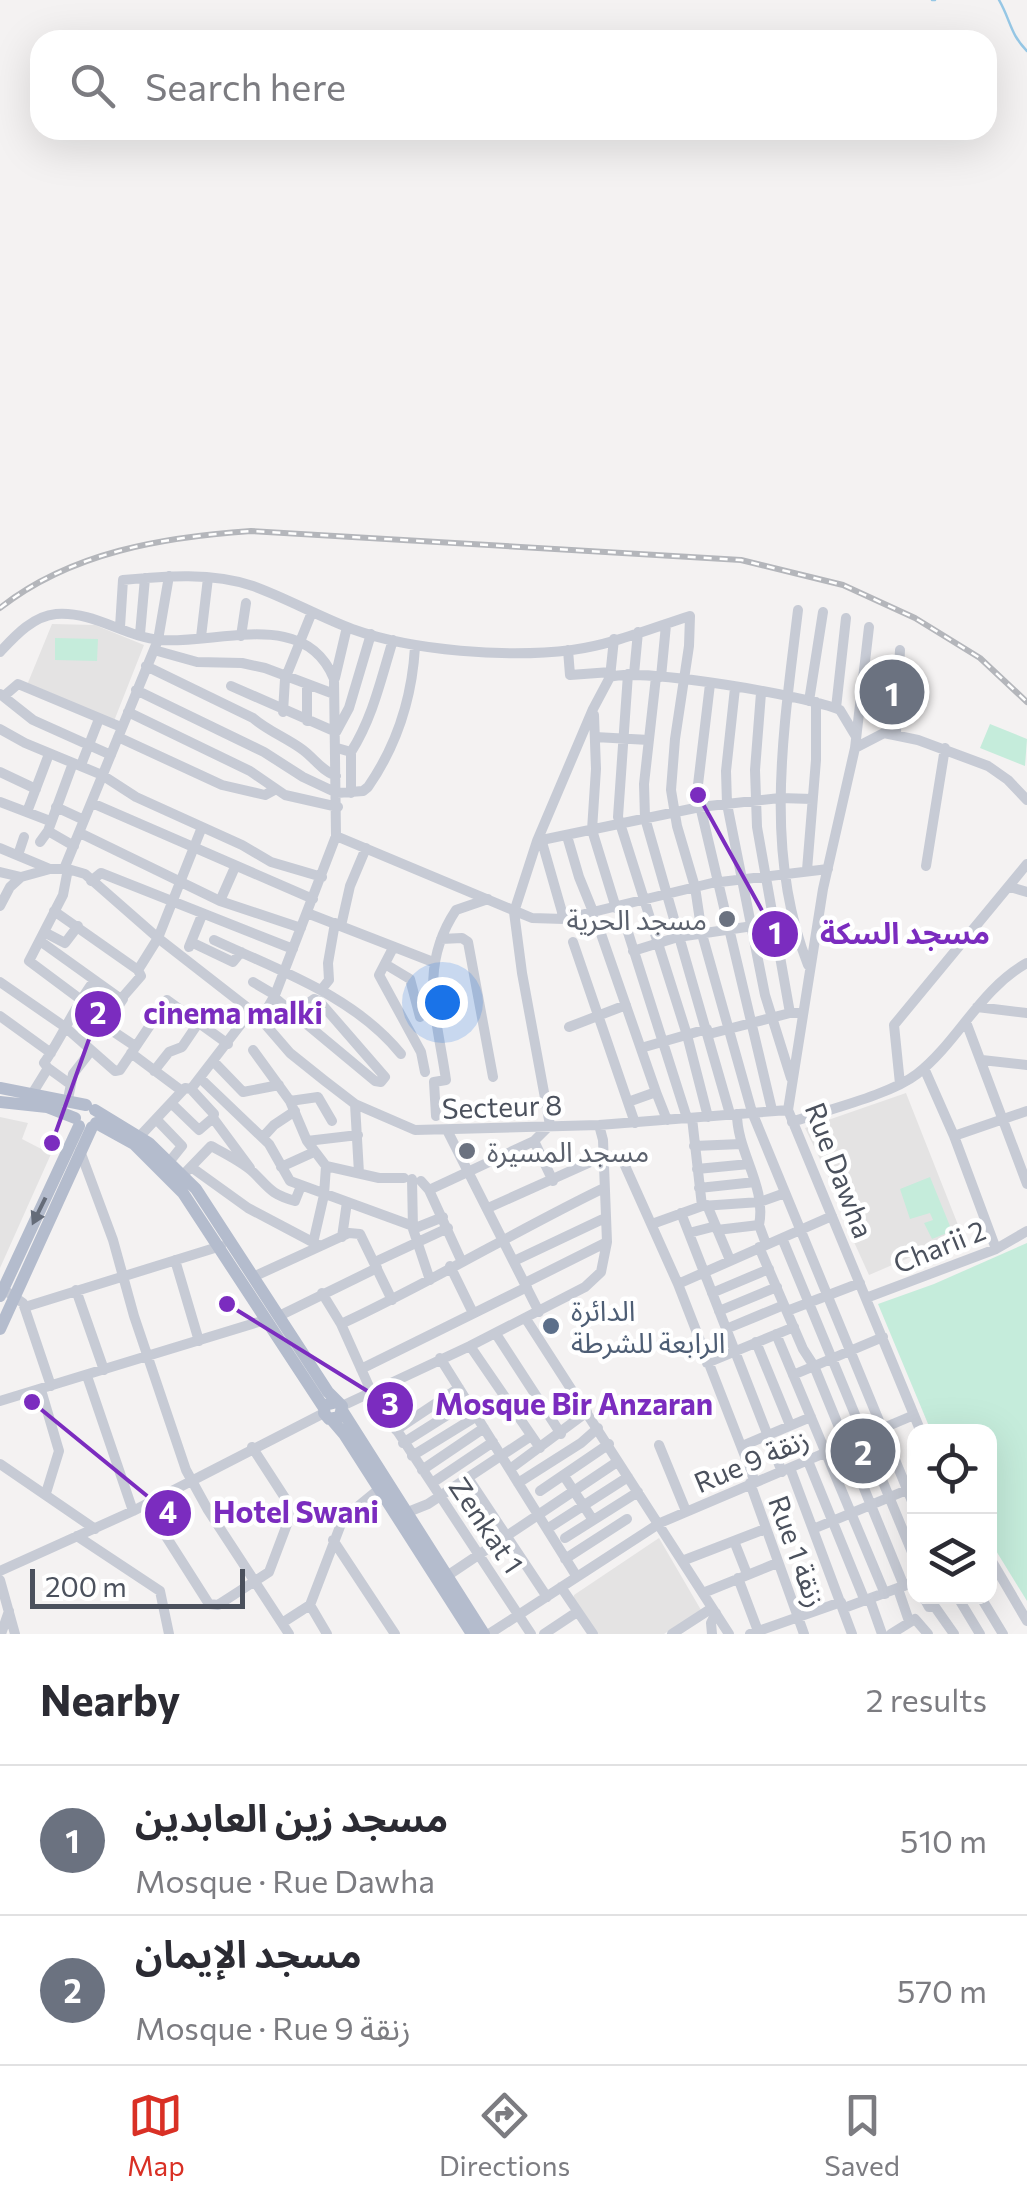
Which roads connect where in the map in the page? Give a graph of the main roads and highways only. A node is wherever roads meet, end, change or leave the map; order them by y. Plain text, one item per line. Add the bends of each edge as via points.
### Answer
1 (0, 1088) edge
2 (0, 1102) edge
3 (87, 1118) junction
4 (225, 1245) junction
5 (11, 1297) edge
6 (272, 1318) junction
7 (0, 1329) edge
8 (333, 1410) junction
9 (472, 1634) edge
10 (487, 1634) edge

1 - 3 main road via 68,1100
2 - 3 main road
3 - 4 main road via 126,1138 166,1174
3 - 4 main road via 140,1136 187,1171
3 -> 5 main road
3 - 5 main road via 80,1151
4 - 6 main road
4 - 6 main road via 253,1277
5 - 7 main road
6 - 8 main road
8 - 9 main road
8 - 10 main road

